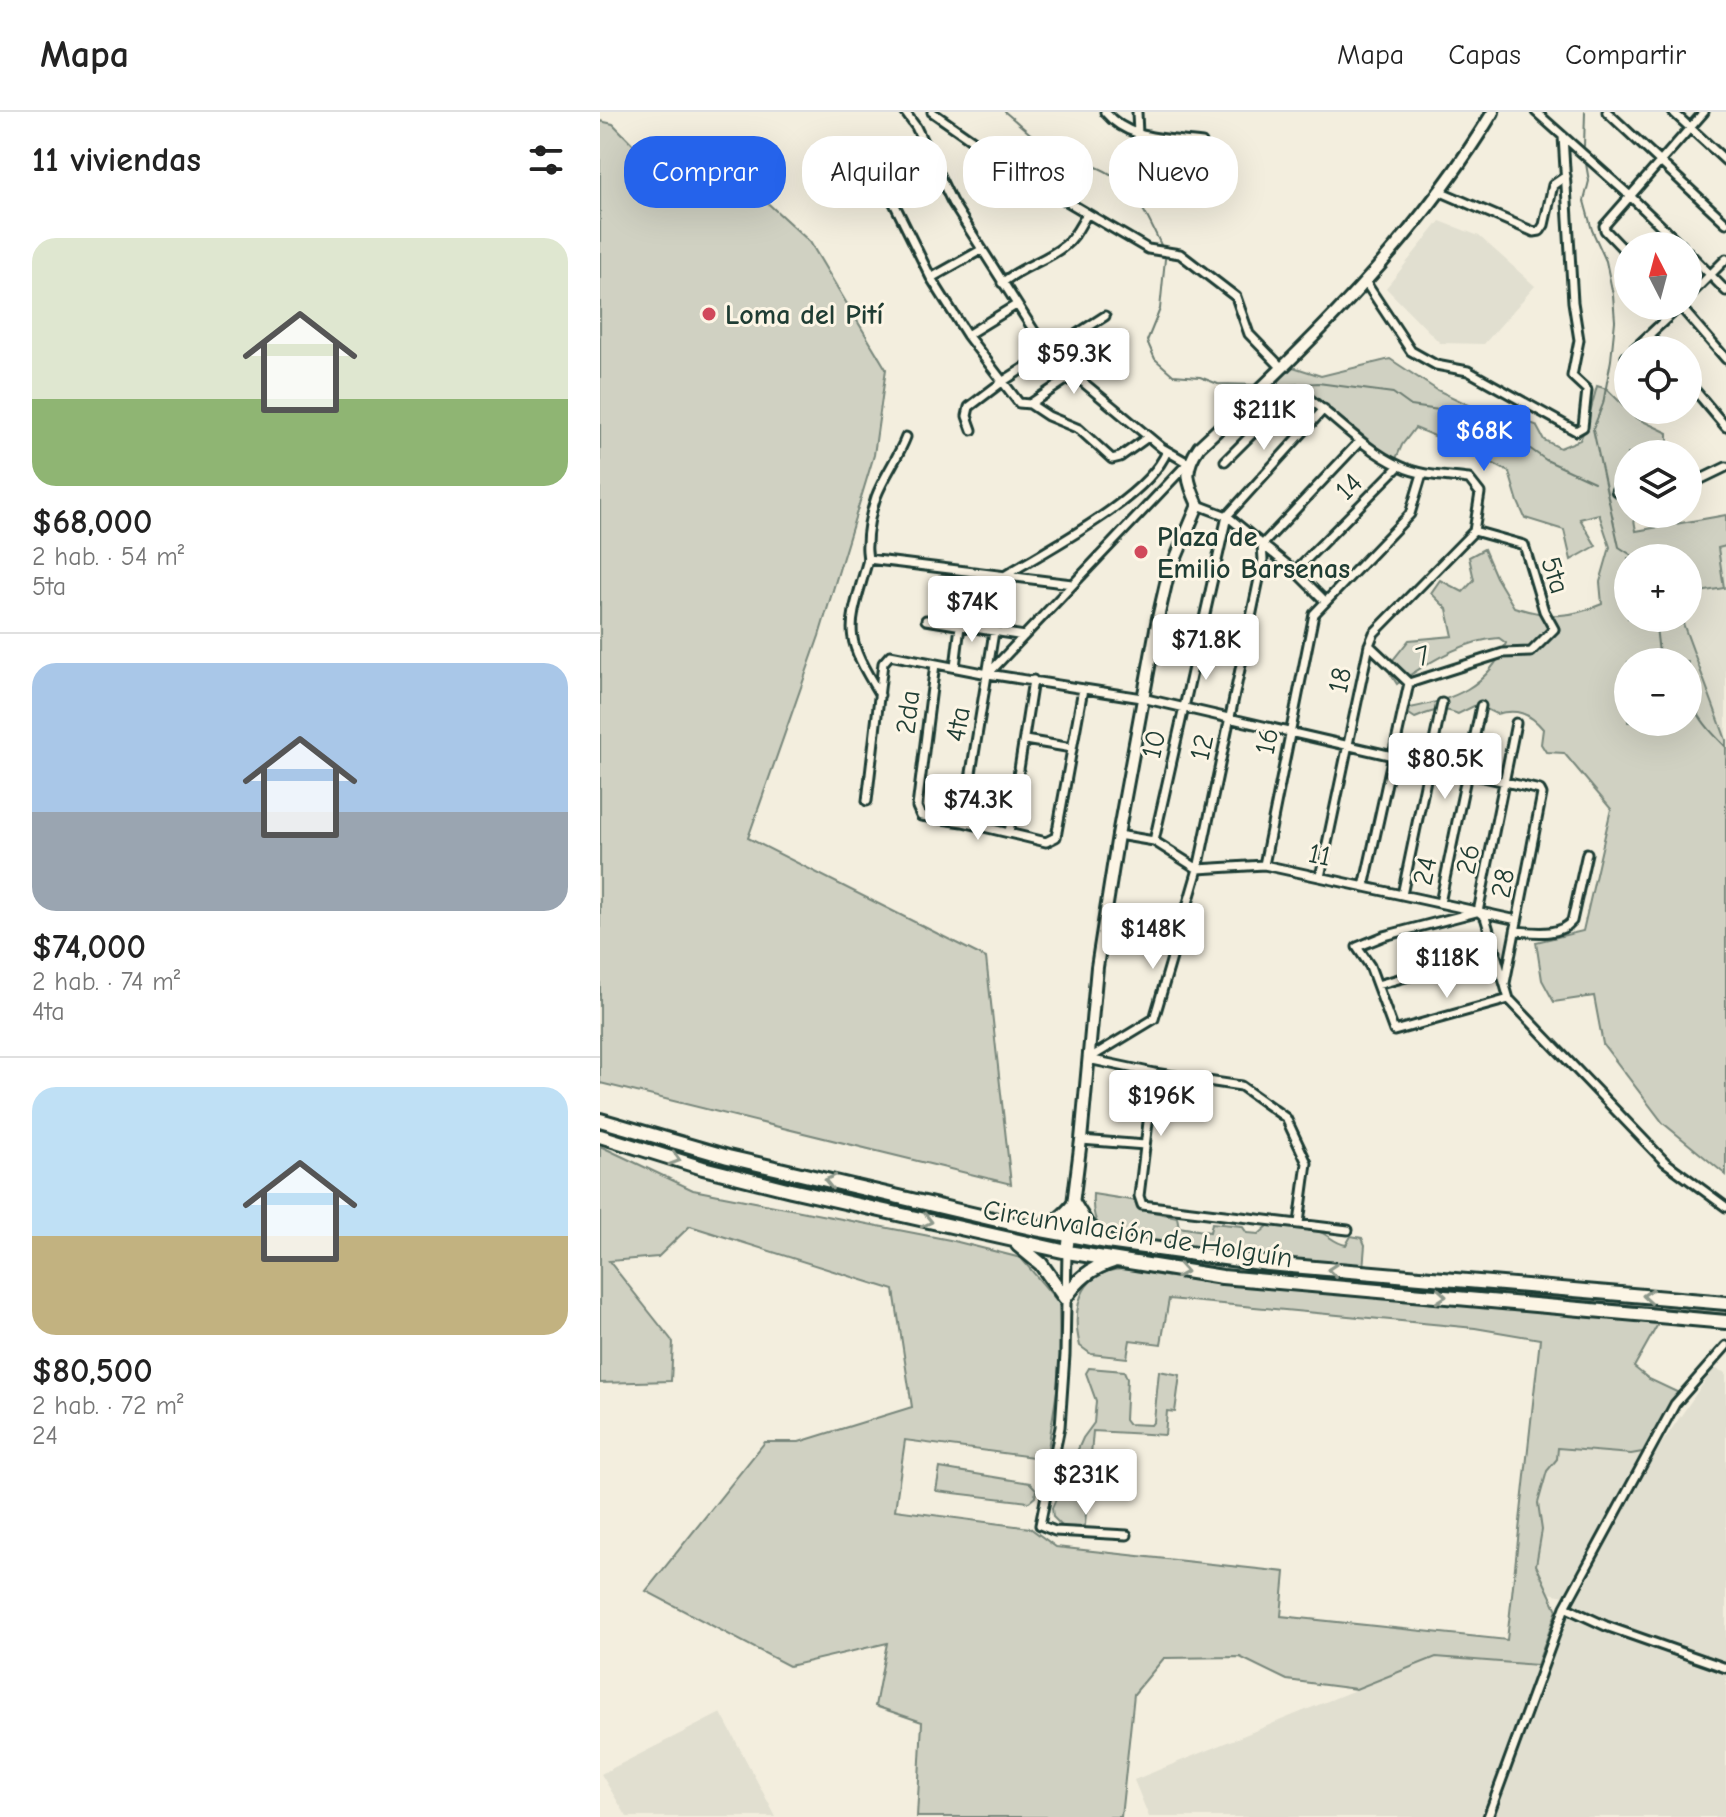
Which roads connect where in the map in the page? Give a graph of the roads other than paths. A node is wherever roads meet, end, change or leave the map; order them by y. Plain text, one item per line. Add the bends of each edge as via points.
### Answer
1 (905, 112) edge
2 (932, 112) edge
3 (1105, 112) edge
4 (1137, 112) edge
5 (1493, 112) edge
6 (1536, 112) edge
7 (1607, 112) edge
8 (1673, 112) edge
9 (1704, 112) edge
10 (1691, 128) junction
11 (1138, 135) junction
12 (920, 136) edge
13 (1146, 136) edge
14 (1563, 136) junction
15 (1726, 161) edge
16 (1660, 163) junction
17 (1566, 176) junction
18 (947, 191) edge
19 (1439, 191) junction
20 (1629, 195) junction
21 (894, 208) edge
22 (1087, 214) junction
23 (1726, 223) edge
24 (1667, 232) edge
25 (1614, 239) edge
26 (981, 250) junction
27 (1726, 259) edge
28 (1702, 265) edge
29 (1711, 274) junction
30 (931, 278) junction
31 (1002, 283) junction
32 (1366, 283) junction
33 (1702, 283) edge
34 (1726, 291) edge
35 (1016, 305) junction
36 (1105, 316) dead end
37 (1665, 320) edge
38 (1692, 320) edge
39 (967, 335) junction
40 (1649, 335) edge
41 (1048, 353) junction
42 (1726, 359) edge
43 (1282, 368) junction
44 (1073, 375) junction
45 (1002, 382) junction
46 (1702, 399) edge
47 (1030, 404) junction
48 (1241, 407) junction
49 (1324, 409) junction
50 (1261, 426) junction
51 (1726, 427) edge
52 (972, 430) dead end
53 (906, 437) dead end
54 (1148, 437) junction
55 (1360, 441) junction
56 (1167, 451) junction
57 (1225, 461) dead end
58 (1188, 463) junction
59 (1399, 466) junction
60 (1726, 467) edge
61 (1422, 474) junction
62 (1702, 479) edge
63 (1198, 505) junction
64 (1227, 516) junction
65 (1474, 531) junction
66 (1262, 545) junction
67 (868, 559) junction
68 (1295, 571) junction
69 (1006, 575) junction
70 (1072, 584) junction
71 (1325, 601) junction
72 (926, 620) dead end
73 (960, 626) junction
74 (1554, 629) joint
75 (994, 632) junction
76 (1024, 636) junction
77 (1369, 645) junction
78 (935, 664) junction
79 (955, 667) junction
80 (988, 674) junction
81 (1033, 680) junction
82 (1409, 683) junction
83 (1083, 689) junction
84 (880, 695) junction
85 (1142, 698) junction
86 (1442, 703) dead end
87 (1481, 706) dead end
88 (1184, 708) junction
89 (1230, 719) junction
90 (1516, 723) dead end
91 (1290, 733) junction
92 (1025, 740) junction
93 (1347, 747) junction
94 (1072, 748) junction
95 (1393, 756) junction
96 (1428, 765) junction
97 (1466, 775) junction
98 (1506, 783) junction
99 (867, 801) dead end
100 (963, 822) junction
101 (1009, 833) junction
102 (1118, 835) junction
103 (1154, 841) junction
104 (1587, 853) dead end
105 (1264, 865) junction
106 (1198, 869) junction
107 (1320, 877) junction
108 (1364, 887) junction
109 (1402, 895) junction
110 (1440, 903) junction
111 (1478, 912) junction
112 (1517, 920) junction
113 (1515, 931) junction
114 (1496, 952) junction
115 (1505, 983) junction
116 (1377, 985) junction
117 (1509, 999) junction
118 (1088, 1059) junction
119 (1154, 1073) junction
120 (600, 1120) edge
121 (600, 1136) edge
122 (1081, 1140) junction
123 (1145, 1145) junction
124 (1074, 1204) junction
125 (1726, 1207) edge
126 (1299, 1223) junction
127 (1036, 1229) junction
128 (1348, 1230) dead end
129 (1067, 1235) junction
130 (1008, 1239) junction
131 (1107, 1242) junction
132 (1067, 1252) junction
133 (1117, 1260) junction
134 (1065, 1298) junction
135 (1726, 1303) edge
136 (1726, 1322) edge
137 (1726, 1346) edge
138 (1127, 1535) dead end
139 (1565, 1607) junction
140 (1726, 1668) edge
141 (1488, 1817) edge

1 - 12 street
2 - 22 street
3 - 11 street via 1115,124
4 - 11 street
5 - 19 street
6 - 14 street
7 - 16 street
8 - 10 street
9 - 10 street
10 - 15 street
10 - 16 street
11 - 13 street
14 - 17 street
14 - 20 street
16 - 20 street
16 - 23 street
17 - 19 street via 1553,185 1544,225 1534,232
17 - 32 street via 1579,340 1572,376 1587,390 1580,430 1468,371 1436,365 1411,351
18 - 26 street
19 - 32 street
20 - 24 street
20 - 25 street via 1604,228
21 - 30 street
22 - 31 street via 1063,248 1018,269
22 - 43 street via 1148,249 1180,254 1236,297 1249,334
26 - 30 street
26 - 31 street
27 - 29 street
28 - 29 street
29 - 33 street
29 - 34 street
30 - 39 street
31 - 35 street
32 - 43 street
35 - 39 street
35 - 41 street
36 - 41 street
37 - 40 street
38 - 42 street
39 - 45 street
41 - 44 street
41 - 45 street
43 - 48 street
44 - 47 street
44 - 54 street
45 - 47 street via 1019,403
45 - 52 street via 969,407
46 - 51 street
47 - 54 street via 1079,429 1112,459
48 - 50 street
48 - 58 street
49 - 50 street via 1303,394 1290,396
49 - 55 street
49 - 64 street, 10
50 - 57 street
53 - 67 street via 877,496
54 - 56 street
55 - 59 street
55 - 66 street
56 - 58 street
56 - 69 street via 1153,477 1131,497
58 - 63 street via 1189,485
58 - 70 street
59 - 61 street
59 - 68 street, 14
60 - 62 street
61 - 65 street via 1469,479 1480,493
61 - 71 street, 16 via 1410,514
63 - 64 street
63 - 85 street via 1167,579
64 - 66 street
64 - 88 street, 10
65 - 74 street, 5ta via 1524,545
65 - 77 street, 18 via 1374,633
66 - 68 street
66 - 89 street, 12
67 - 69 street
67 - 84 street via 850,634
68 - 71 street
69 - 70 street
70 - 76 street
71 - 91 street, 16 via 1314,614
72 - 73 street
73 - 75 street
73 - 79 street
74 - 82 street, 7 via 1531,652 1503,653
75 - 76 street
75 - 80 street, 4ta
76 - 80 street
77 - 82 street, 7
77 - 93 street, 18
78 - 79 street
78 - 84 street via 890,655
78 - 100 street, 2da via 918,813
79 - 80 street
80 - 81 street
80 - 100 street, 4ta
81 - 83 street
81 - 92 street
82 - 95 street
83 - 85 street
83 - 94 street
84 - 99 street
85 - 88 street
85 - 102 street
86 - 96 street
87 - 97 street, 24
88 - 89 street
88 - 103 street, 10
89 - 91 street
89 - 106 street, 12
90 - 98 street, 26
91 - 93 street
91 - 105 street, 16
92 - 94 street
92 - 101 street
93 - 95 street
93 - 107 street, 18
94 - 101 street via 1056,837 1046,842
95 - 96 street
95 - 108 street
96 - 97 street
96 - 109 street
97 - 98 street
97 - 110 street, 24
98 - 111 street, 26
98 - 112 street, 28 via 1542,792
100 - 101 street
102 - 103 street
102 - 118 street
103 - 106 street
104 - 113 street via 1567,927 1544,933
105 - 106 street, 11
105 - 107 street, 11
106 - 118 street, 12 via 1154,1019
107 - 108 street, 11
108 - 109 street, 11
109 - 110 street, 11
110 - 111 street, 11
111 - 112 street, 11
111 - 114 street, 26 via 1485,917
111 - 116 street via 1357,947
112 - 113 street, 28
113 - 115 street, 28
114 - 115 street, 26
114 - 116 street
115 - 117 street, 26
116 - 117 street via 1394,1031
117 - 125 street via 1665,1162
118 - 119 street
118 - 122 street
119 - 123 street
119 - 126 street via 1241,1086 1286,1118 1307,1163
127 -> 120 highway, Circunvalación de Holguín via 728,1157
121 -> 130 highway, Circunvalación de Holguín via 718,1172
122 - 123 street
122 - 124 street
123 - 126 street via 1142,1205
124 - 127 highway via 1064,1217
124 - 129 street
124 - 131 highway
126 - 128 street
127 - 129 highway, Circunvalación de Holguín
129 - 131 highway, Circunvalación de Holguín
129 - 132 street
130 - 132 highway, Circunvalación de Holguín
130 - 134 highway via 1033,1256
135 -> 131 highway, Circunvalación de Holguín via 1268,1264
132 - 133 highway, Circunvalación de Holguín
132 - 134 street
133 - 134 highway via 1076,1281
133 -> 136 highway, Circunvalación de Holguín via 1222,1277
134 - 138 street via 1060,1427 1040,1525 1055,1531
137 - 139 street via 1675,1404
139 - 140 street
139 - 141 street

